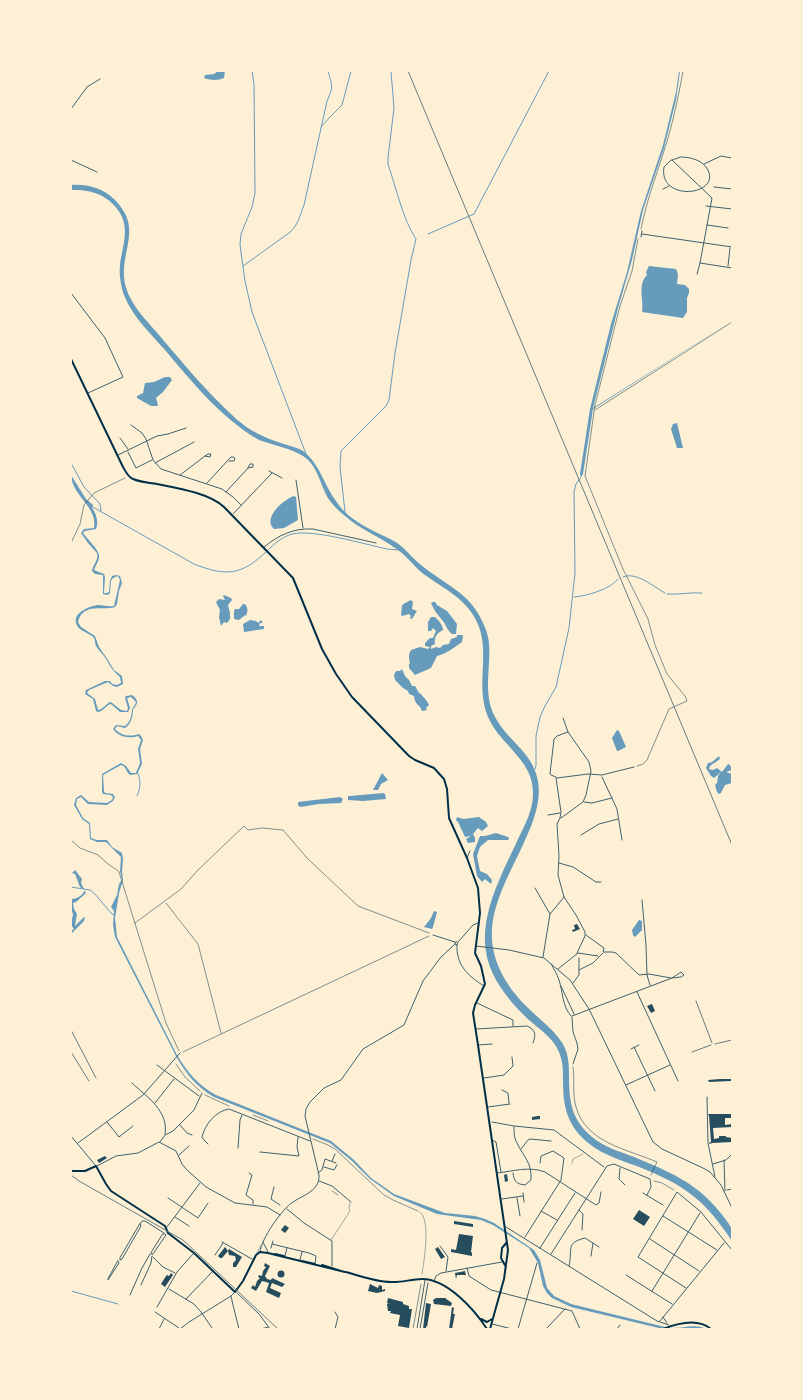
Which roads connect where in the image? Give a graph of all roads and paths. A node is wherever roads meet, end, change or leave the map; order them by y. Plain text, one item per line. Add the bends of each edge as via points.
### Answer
1 (683, 71) edge
2 (100, 79) dead end
3 (71, 109) edge
4 (732, 158) edge
5 (71, 160) edge
6 (672, 160) junction
7 (705, 164) junction
8 (97, 172) dead end
9 (670, 185) junction
10 (714, 187) dead end
11 (664, 189) dead end
12 (702, 189) junction
13 (732, 189) edge
14 (649, 198) dead end
15 (706, 206) dead end
16 (710, 206) junction
17 (732, 210) edge
18 (707, 225) junction
19 (728, 228) dead end
20 (642, 234) dead end
21 (704, 243) junction
22 (731, 247) edge
23 (634, 261) dead end
24 (700, 263) junction
25 (728, 267) junction
26 (732, 268) edge
27 (696, 274) dead end
28 (71, 293) edge
29 (732, 322) edge
30 (71, 359) edge
31 (72, 364) edge
32 (88, 393) junction
33 (594, 409) junction
34 (131, 425) dead end
35 (186, 428) dead end
36 (120, 438) dead end
37 (146, 442) junction
38 (194, 442) dead end
39 (128, 450) junction
40 (117, 455) junction
41 (205, 456) dead end
42 (153, 460) junction
43 (229, 461) dead end
44 (155, 463) junction
45 (248, 468) dead end
46 (128, 475) junction
47 (179, 475) junction
48 (282, 478) dead end
49 (296, 480) dead end
50 (206, 484) junction
51 (226, 492) junction
52 (241, 505) junction
53 (232, 515) junction
54 (303, 529) junction
55 (71, 543) edge
56 (376, 543) dead end
57 (264, 548) junction
58 (563, 718) dead end
59 (568, 732) junction
60 (634, 766) joint
61 (591, 774) junction
62 (602, 775) junction
63 (556, 778) junction
64 (612, 798) junction
65 (583, 802) junction
66 (561, 813) junction
67 (567, 814) junction
68 (548, 815) dead end
69 (560, 818) junction
70 (618, 819) junction
71 (581, 835) dead end
72 (71, 840) edge
73 (622, 840) dead end
74 (470, 851) dead end
75 (467, 858) junction
76 (559, 862) junction
77 (602, 882) dead end
78 (535, 888) dead end
79 (564, 897) junction
80 (642, 900) dead end
81 (165, 902) junction
82 (550, 914) junction
83 (135, 923) junction
84 (479, 923) junction
85 (585, 934) junction
86 (433, 935) junction
87 (456, 943) junction
88 (475, 946) junction
89 (605, 952) junction
90 (577, 953) junction
91 (598, 956) junction
92 (542, 958) junction
93 (579, 958) dead end
94 (551, 964) junction
95 (558, 969) junction
96 (579, 970) junction
97 (647, 975) junction
98 (684, 976) junction
99 (672, 978) junction
100 (686, 979) dead end
101 (573, 983) junction
102 (560, 984) junction
103 (651, 986) junction
104 (485, 987) junction
105 (636, 991) junction
106 (476, 1003) junction
107 (589, 1008) junction
108 (573, 1016) junction
109 (513, 1026) junction
110 (475, 1029) junction
111 (222, 1034) junction
112 (533, 1043) dead end
113 (492, 1044) dead end
114 (639, 1044) dead end
115 (478, 1045) junction
116 (634, 1047) junction
117 (631, 1048) dead end
118 (180, 1054) junction
119 (512, 1057) dead end
120 (174, 1060) junction
121 (573, 1064) joint
122 (157, 1065) dead end
123 (670, 1065) junction
124 (164, 1071) junction
125 (648, 1075) junction
126 (483, 1078) junction
127 (175, 1079) junction
128 (678, 1081) dead end
129 (132, 1084) dead end
130 (626, 1086) junction
131 (502, 1090) dead end
132 (655, 1091) dead end
133 (202, 1093) joint
134 (144, 1094) junction
135 (200, 1097) junction
136 (707, 1097) dead end
137 (155, 1103) junction
138 (488, 1107) junction
139 (243, 1114) junction
140 (107, 1122) junction
141 (492, 1122) dead end
142 (180, 1124) junction
143 (133, 1126) dead end
144 (514, 1126) junction
145 (165, 1135) junction
146 (192, 1135) dead end
147 (71, 1136) edge
148 (298, 1136) junction
149 (311, 1139) junction
150 (492, 1140) junction
151 (552, 1141) dead end
152 (159, 1142) junction
153 (78, 1143) junction
154 (208, 1144) dead end
155 (189, 1146) dead end
156 (238, 1148) dead end
157 (521, 1150) junction
158 (260, 1152) dead end
159 (585, 1153) junction
160 (335, 1154) dead end
161 (732, 1154) edge
162 (179, 1155) junction
163 (724, 1160) junction
164 (332, 1161) junction
165 (572, 1163) dead end
166 (540, 1164) dead end
167 (713, 1164) junction
168 (96, 1166) junction
169 (323, 1167) junction
170 (605, 1167) junction
171 (620, 1167) junction
172 (713, 1168) junction
173 (530, 1169) junction
174 (71, 1171) edge
175 (513, 1171) junction
176 (708, 1171) junction
177 (249, 1173) dead end
178 (318, 1173) junction
179 (497, 1173) junction
180 (502, 1173) junction
181 (650, 1177) junction
182 (715, 1177) junction
183 (319, 1181) junction
184 (560, 1182) junction
185 (200, 1183) junction
186 (625, 1185) dead end
187 (274, 1187) dead end
188 (732, 1189) edge
189 (726, 1190) junction
190 (576, 1192) junction
191 (601, 1192) dead end
192 (677, 1192) junction
193 (523, 1193) dead end
194 (643, 1193) dead end
195 (725, 1193) junction
196 (646, 1195) junction
197 (523, 1196) junction
198 (517, 1197) junction
199 (168, 1198) dead end
200 (501, 1199) junction
201 (586, 1199) junction
202 (274, 1202) junction
203 (351, 1202) joint
204 (524, 1202) dead end
205 (208, 1203) dead end
206 (280, 1205) dead end
207 (663, 1205) dead end
208 (253, 1206) junction
209 (271, 1206) junction
210 (182, 1207) junction
211 (732, 1208) edge
212 (286, 1209) junction
213 (542, 1210) junction
214 (578, 1210) junction
215 (420, 1212) joint
216 (701, 1212) junction
217 (281, 1215) junction
218 (520, 1216) dead end
219 (663, 1216) junction
220 (175, 1217) junction
221 (558, 1220) junction
222 (189, 1226) dead end
223 (505, 1228) junction
224 (582, 1230) dead end
225 (166, 1232) junction
226 (689, 1232) junction
227 (524, 1238) junction
228 (649, 1239) junction
229 (331, 1240) junction
230 (262, 1243) junction
231 (593, 1243) junction
232 (725, 1243) junction
233 (440, 1246) dead end
234 (287, 1247) junction
235 (506, 1247) junction
236 (599, 1247) dead end
237 (271, 1248) dead end
238 (540, 1248) junction
239 (732, 1250) edge
240 (302, 1251) junction
241 (717, 1251) junction
242 (261, 1252) junction
243 (194, 1253) junction
244 (269, 1253) junction
245 (152, 1254) junction
246 (550, 1254) junction
247 (215, 1255) dead end
248 (256, 1255) junction
249 (674, 1255) junction
250 (591, 1256) dead end
251 (284, 1257) junction
252 (120, 1260) junction
253 (253, 1260) junction
254 (300, 1261) junction
255 (503, 1261) junction
256 (315, 1264) junction
257 (537, 1264) dead end
258 (569, 1266) junction
259 (331, 1268) junction
260 (467, 1268) junction
261 (168, 1270) junction
262 (213, 1271) junction
263 (446, 1272) junction
264 (700, 1272) junction
265 (166, 1273) dead end
266 (663, 1273) junction
267 (176, 1274) junction
268 (422, 1274) dead end
269 (626, 1275) dead end
270 (425, 1279) junction
271 (421, 1281) dead end
272 (428, 1281) junction
273 (434, 1281) junction
274 (141, 1285) dead end
275 (686, 1288) junction
276 (168, 1289) junction
277 (652, 1291) junction
278 (236, 1293) junction
279 (500, 1293) junction
280 (130, 1295) dead end
281 (231, 1296) junction
282 (186, 1299) junction
283 (527, 1299) junction
284 (673, 1304) junction
285 (157, 1307) dead end
286 (565, 1309) junction
287 (155, 1312) dead end
288 (336, 1312) dead end
289 (202, 1314) junction
290 (492, 1317) junction
291 (663, 1317) junction
292 (479, 1318) junction
293 (165, 1319) junction
294 (659, 1322) junction
295 (491, 1323) junction
296 (620, 1325) dead end
297 (668, 1326) junction
298 (212, 1328) edge
299 (269, 1328) edge
300 (488, 1328) edge
301 (159, 1329) edge
302 (180, 1329) edge
303 (239, 1329) edge
304 (261, 1329) edge
305 (336, 1329) edge
306 (413, 1329) edge
307 (417, 1329) edge
308 (420, 1329) edge
309 (512, 1329) edge
310 (518, 1329) edge
311 (546, 1329) edge
312 (580, 1329) edge
313 (617, 1329) edge
314 (663, 1329) edge
315 (711, 1329) edge

1 - 14 path via 669,133
2 - 3 street via 88,87
4 - 7 street via 720,156
5 - 8 street
6 - 7 street via 690,158
6 - 9 street via 663,171
6 - 12 street
7 - 12 street via 709,177
9 - 11 street
9 - 12 street via 687,192
10 - 13 street
12 - 16 street via 712,198
15 - 16 street
16 - 17 street
16 - 18 street
18 - 19 street
18 - 21 street
20 - 21 street
21 - 22 street
21 - 24 street
22 - 25 street
23 - 33 path
24 - 25 street
24 - 27 street
25 - 26 street
28 - 32 street via 105,338 124,377
29 - 33 path
30 - 31 main road
31 - 32 main road
32 - 40 main road
33 - 60 path via 585,476 626,576 648,620 667,674 687,701 669,710 645,762
34 - 37 street via 142,433
35 - 37 street
36 - 39 street
37 - 39 street
37 - 42 street
38 - 44 street
39 - 40 street
39 - 42 street via 136,468
40 - 46 main road
41 - 47 street
42 - 44 street
43 - 50 street
44 - 47 street
45 - 51 street
46 - 53 main road via 138,481 191,492 216,501
46 - 55 path via 94,493 84,504 80,524
47 - 50 street
48 - 52 street via 271,472
49 - 54 street
50 - 51 street
51 - 52 street
52 - 53 street
53 - 57 main road
54 - 56 street
54 - 57 street via 279,536
57 - 75 main road via 293,578 322,649 349,694 405,752 442,776 447,789 449,818
58 - 59 street
59 - 61 street via 589,762
59 - 63 street via 555,737 550,774
60 - 62 street
61 - 62 street
61 - 63 street
61 - 65 street
62 - 64 street
63 - 66 street
64 - 65 street
64 - 70 street
65 - 67 street
66 - 67 street
66 - 68 street
66 - 69 street
67 - 69 street
69 - 76 street via 557,824
70 - 71 street via 599,824
70 - 73 street
72 - 83 path via 80,848 98,854 118,870
74 - 75 street
75 - 84 main road via 478,888
76 - 77 street via 596,882
76 - 79 street via 558,875
78 - 82 street
79 - 82 street
79 - 85 street
80 - 97 street
81 - 83 path
81 - 86 path via 244,826 248,830 280,830 358,906
81 - 111 path via 198,944
82 - 92 street
83 - 118 path via 166,1023
84 - 87 street via 472,925
84 - 88 main road
85 - 89 street
85 - 90 street
86 - 87 street
86 - 111 path
87 - 104 street via 458,961
87 - 149 street via 424,981 404,1025 363,1049 338,1083 324,1088 308,1103 305,1113
88 - 92 street
88 - 104 main road
89 - 91 street
89 - 97 street via 616,953 637,974
90 - 91 street
90 - 95 street
91 - 96 street
92 - 94 street
93 - 96 street
94 - 95 street
94 - 102 street
95 - 101 street
96 - 101 street via 579,976
97 - 99 street
97 - 103 street
98 - 99 street
98 - 99 street via 681,972
98 - 100 street
99 - 103 street
101 - 107 street
102 - 108 street
102 - 108 street via 563,1001
103 - 105 street
104 - 106 main road
105 - 107 street
105 - 123 street
106 - 109 street via 513,1020
106 - 110 main road via 473,1014
107 - 108 street
107 - 130 street
108 - 121 street via 578,1048
109 - 110 street
109 - 112 street via 530,1027 535,1034
110 - 115 main road
111 - 118 path
113 - 115 street
114 - 116 street
115 - 126 main road
116 - 117 street
116 - 125 street
118 - 120 street
119 - 126 street via 513,1066 504,1075
120 - 124 street
120 - 133 path via 185,1077
121 - 181 path via 573,1092 586,1127 609,1144 657,1162
122 - 124 street
123 - 125 street
123 - 128 street
124 - 127 street
124 - 134 street
125 - 130 street
125 - 132 street
126 - 138 main road
127 - 135 street
127 - 137 street
129 - 134 street
130 - 176 street via 654,1144
131 - 138 street via 508,1093 510,1104
133 - 135 street
134 - 137 street
134 - 140 street
135 - 142 street via 194,1110
136 - 167 street via 708,1143
137 - 145 street via 166,1126
138 - 150 main road
139 - 148 street
139 - 154 street via 227,1109 211,1120 202,1137
139 - 156 street
140 - 143 street via 120,1137
140 - 153 street
141 - 144 street
142 - 145 street
142 - 146 street
144 - 157 street
144 - 159 street via 554,1130
145 - 152 street
147 - 153 street
148 - 149 street
148 - 158 street via 299,1156
149 - 178 street
149 - 215 path via 335,1149 386,1196
150 - 179 main road
150 - 180 street via 496,1142
151 - 157 street via 530,1139
152 - 162 street
152 - 168 street via 138,1153 116,1156
153 - 168 street
155 - 162 street
157 - 173 street
159 - 165 lane via 573,1159
159 - 170 street
160 - 164 street
161 - 163 street
162 - 185 street via 182,1164
163 - 167 street
163 - 189 street
164 - 169 street via 325,1159
164 - 169 street via 337,1164 334,1170
166 - 184 street via 541,1156 553,1151 564,1158
167 - 172 street
168 - 174 main road via 86,1171
168 - 225 main road via 110,1190
169 - 178 street
170 - 171 street via 612,1164
170 - 201 street
171 - 181 street
171 - 186 street via 619,1179
172 - 176 street
172 - 182 street
173 - 175 street
173 - 175 street via 531,1180 525,1185 516,1182
173 - 184 street via 542,1171
175 - 180 street
176 - 182 street
177 - 208 street via 252,1174 246,1195
178 - 183 street
179 - 180 street
179 - 200 main road
181 - 192 path
181 - 196 street via 651,1187
182 - 195 street
183 - 203 street via 332,1186
183 - 212 street via 313,1190
184 - 190 street
184 - 213 street
185 - 208 street via 234,1202
185 - 210 street
187 - 202 street via 271,1199
188 - 189 street
189 - 195 street
190 - 201 street
190 - 221 street
191 - 201 street via 598,1204
192 - 216 street
192 - 219 street
193 - 197 street
194 - 196 street
195 - 211 street
196 - 207 street
197 - 198 street
197 - 204 street
198 - 200 street
198 - 218 street
199 - 210 street
200 - 223 main road
201 - 214 street
202 - 206 street
202 - 209 street
203 - 229 lane via 350,1211
205 - 210 street via 198,1218
208 - 209 street
209 - 217 street
210 - 220 street
212 - 217 street
212 - 229 street
213 - 221 street
213 - 227 street
214 - 224 street via 583,1214
214 - 246 street
215 - 268 lane via 424,1216 426,1243
216 - 226 street
216 - 232 street
217 - 230 street
219 - 226 street
219 - 228 street
220 - 222 street
220 - 225 street
221 - 238 street
223 - 227 street
223 - 235 main road
225 - 243 main road
225 - 245 street
225 - 252 street via 144,1221
226 - 241 street
226 - 249 street
227 - 238 street
228 - 249 street
228 - 266 street via 638,1256
229 - 259 street
230 - 242 street
230 - 244 street
230 - 248 lane
231 - 236 street
231 - 250 street
231 - 258 street via 585,1238 574,1242
232 - 239 street
232 - 241 street
233 - 263 street via 448,1257
234 - 237 street via 272,1243
234 - 240 street
234 - 251 street
235 - 255 main road
235 - 255 main road via 502,1248
238 - 246 street
240 - 254 street
240 - 256 street via 316,1256
241 - 264 street
242 - 244 main road
242 - 248 main road
243 - 262 main road
243 - 267 street
244 - 251 main road
245 - 261 street
245 - 274 street
245 - 280 street
246 - 258 street
247 - 253 street via 222,1242
248 - 253 main road
249 - 264 street
249 - 266 street
251 - 254 main road
252 - 252 street via 118,1262 108,1280 110,1280
253 - 278 main road
254 - 256 main road
255 - 260 street
255 - 279 main road via 506,1267
256 - 259 main road
257 - 283 street
258 - 294 street
259 - 270 main road via 388,1282
260 - 263 street
260 - 279 street via 470,1277
261 - 265 street
261 - 267 street
262 - 278 main road
262 - 282 street
263 - 273 street via 438,1274
264 - 275 street
266 - 275 street
266 - 277 street
267 - 276 street
269 - 277 street
270 - 272 main road
270 - 307 street
271 - 306 path
272 - 273 main road
272 - 308 street
273 - 292 main road via 450,1289
275 - 284 street
276 - 282 street
276 - 285 street
277 - 284 street
278 - 281 street
278 - 299 street
279 - 283 street
279 - 290 main road
281 - 289 street
281 - 303 street
282 - 289 street
283 - 286 street
283 - 310 street
284 - 291 street
286 - 311 street
286 - 312 street via 573,1312
287 - 293 street
288 - 305 street
289 - 298 street
289 - 302 street
290 - 292 main road via 487,1322
290 - 295 main road
290 - 300 main road
291 - 294 street
291 - 297 street
292 - 300 main road
293 - 301 street
293 - 302 street
294 - 297 street
295 - 300 main road
295 - 300 main road
295 - 309 street
296 - 313 street
297 - 314 main road
297 - 315 main road via 697,1322
299 - 304 street

